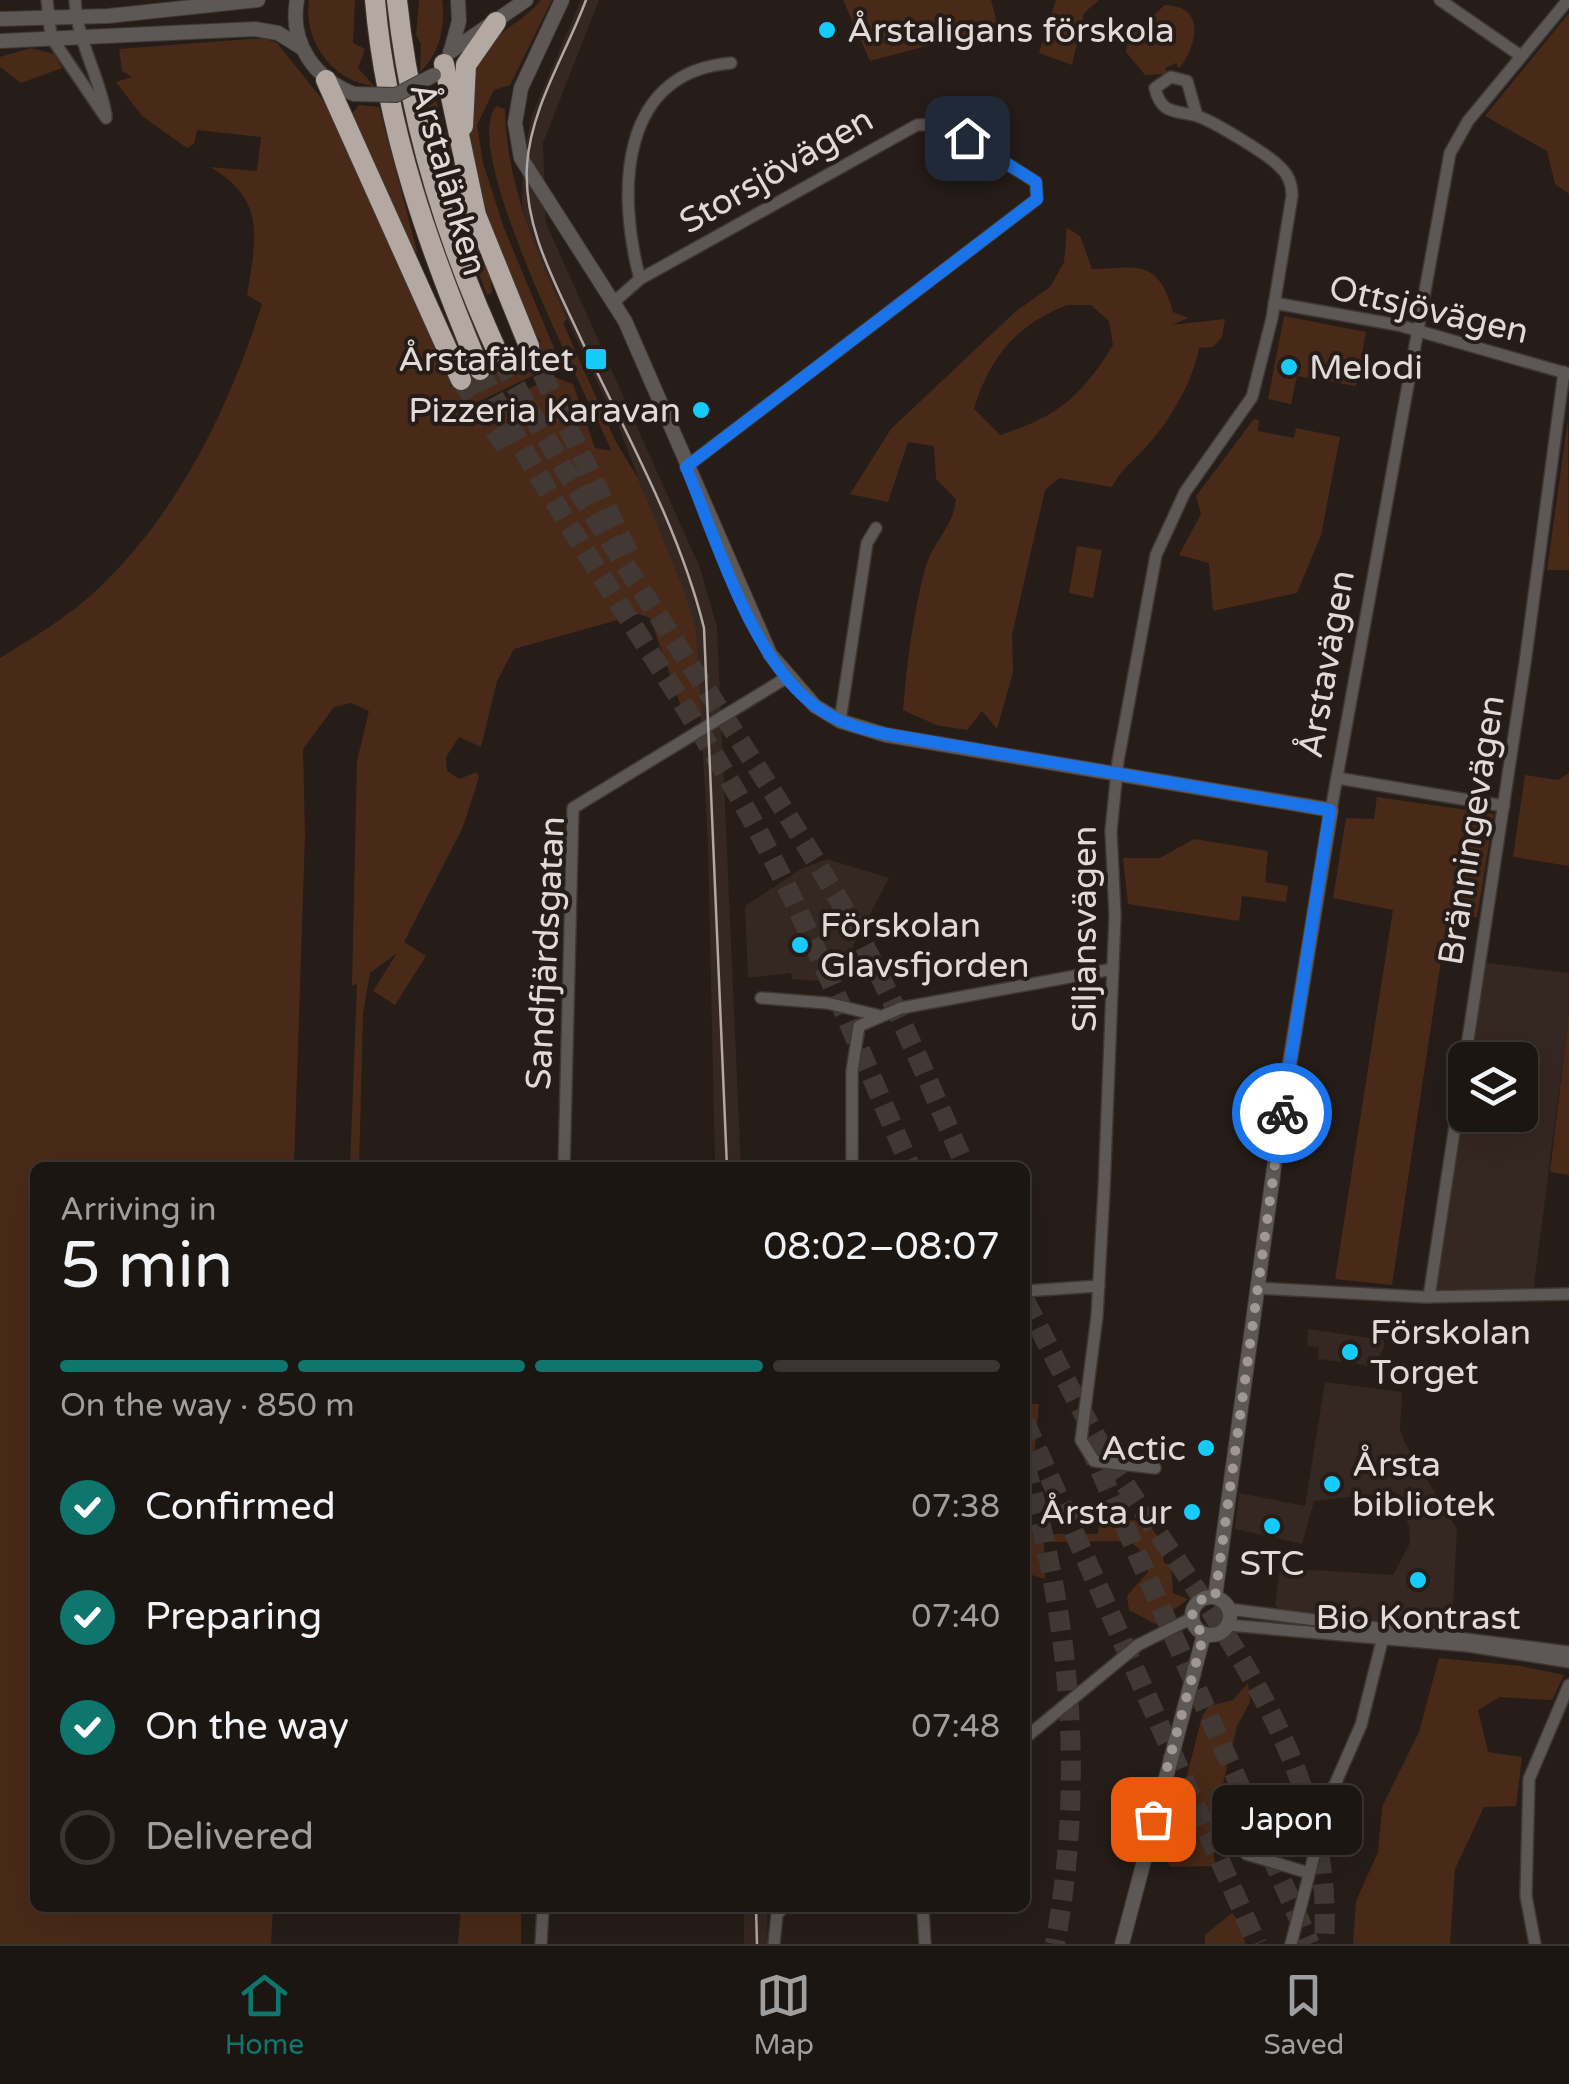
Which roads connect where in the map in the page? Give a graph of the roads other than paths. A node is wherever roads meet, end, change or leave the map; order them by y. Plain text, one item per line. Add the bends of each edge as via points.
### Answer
1 (47, 0) edge
2 (258, 0) edge
3 (297, 0) edge
4 (375, 0) edge
5 (398, 0) edge
6 (458, 0) edge
7 (526, 0) edge
8 (562, 0) edge
9 (1440, 0) edge
10 (1568, 0) edge
11 (76, 8) edge
12 (48, 16) junction
13 (0, 19) edge
14 (496, 22) junction
15 (78, 37) junction
16 (51, 38) junction
17 (0, 40) edge
18 (302, 48) junction
19 (1521, 56) junction
20 (732, 63) dead end
21 (442, 64) junction
22 (326, 80) junction
23 (1197, 116) dead end
24 (465, 178) junction
25 (640, 279) junction
26 (614, 302) junction
27 (1274, 303) junction
28 (1417, 332) junction
29 (529, 346) tunnel mouth
30 (500, 360) tunnel mouth
31 (1566, 373) edge
32 (686, 467) junction
33 (876, 528) dead end
34 (786, 678) junction
35 (840, 721) junction
36 (1116, 773) junction
37 (1337, 778) junction
38 (1504, 806) junction
39 (1330, 810) junction
40 (1112, 969) junction
41 (762, 998) dead end
42 (876, 1015) junction
43 (564, 1162) edge
44 (852, 1162) edge
45 (1098, 1286) junction
46 (1257, 1288) junction
47 (1030, 1291) edge
48 (1569, 1294) edge
49 (1429, 1297) junction
50 (1156, 1468) dead end
51 (1215, 1597) junction
52 (1229, 1617) junction
53 (1192, 1618) junction
54 (1204, 1634) junction
55 (1384, 1634) junction
56 (1569, 1652) edge
57 (1569, 1662) edge
58 (1569, 1685) edge
59 (1030, 1734) edge
60 (1246, 1854) dead end
61 (1310, 1873) junction
62 (542, 1912) edge
63 (780, 1912) edge
64 (923, 1912) edge
65 (541, 1944) edge
66 (774, 1944) edge
67 (925, 1944) edge
68 (1122, 1944) edge
69 (1291, 1944) edge
70 (1535, 1944) edge

1 - 12 street
2 - 11 street
3 - 18 street
4 - 22 highway, Årstalänken via 395,128 470,375
5 - 30 highway, Årstalänken via 438,199
6 - 21 street via 459,21
7 - 14 street
8 - 26 street via 520,88 516,137 527,172
9 - 19 street
10 - 19 street, Årstavägen
11 - 12 street
11 - 15 street
12 - 13 street
12 - 16 street
14 - 21 street
14 - 24 highway via 466,65
15 - 16 street
15 - 16 street via 101,85 106,118
15 - 18 street via 255,29
16 - 17 street
18 - 22 street
19 - 28 street, Årstavägen via 1450,153
20 - 25 street, Storsjövägen via 712,64 649,102 627,188
21 - 22 street, bridge via 396,96 354,94
21 - 24 highway
23 - 27 street, Siljansvägen via 1277,163 1290,182
24 - 29 highway
25 - 26 street, Storsjövägen
25 - 32 street, Storsjövägen via 917,125 943,124 1036,182 1040,192
26 - 32 street
27 - 28 street, Ottsjövägen
27 - 36 street, Siljansvägen via 1245,412 1185,492 1156,555
28 - 31 street, Ottsjövägen
28 - 37 street, Årstavägen
31 - 38 street, Bränningevägen
32 - 34 street via 761,638
33 - 35 street via 867,543
34 - 35 street
34 - 43 street, Sandfjärdsgatan via 574,808
35 - 36 street
36 - 39 street
36 - 40 street, Siljansvägen
37 - 38 street
37 - 39 street, Årstavägen
38 - 49 street, Bränningevägen
39 - 46 street, Årstavägen
40 - 42 street
40 - 45 street, Siljansvägen
41 - 42 street
42 - 44 street via 856,1030
45 - 47 street
45 - 50 street, Siljansvägen via 1080,1440 1094,1460
46 - 49 street
46 - 51 street, Årstavägen
48 - 49 street
51 - 52 street
51 - 53 street via 1198,1602
52 - 54 street via 1218,1634
52 - 55 street
53 - 54 street
53 - 59 street via 1138,1645
54 - 68 street
55 - 56 street
55 - 57 street
55 - 61 street
58 - 70 street via 1529,1779 1526,1896
60 - 61 street
61 - 69 street
62 - 65 street
63 - 66 street
64 - 67 street

